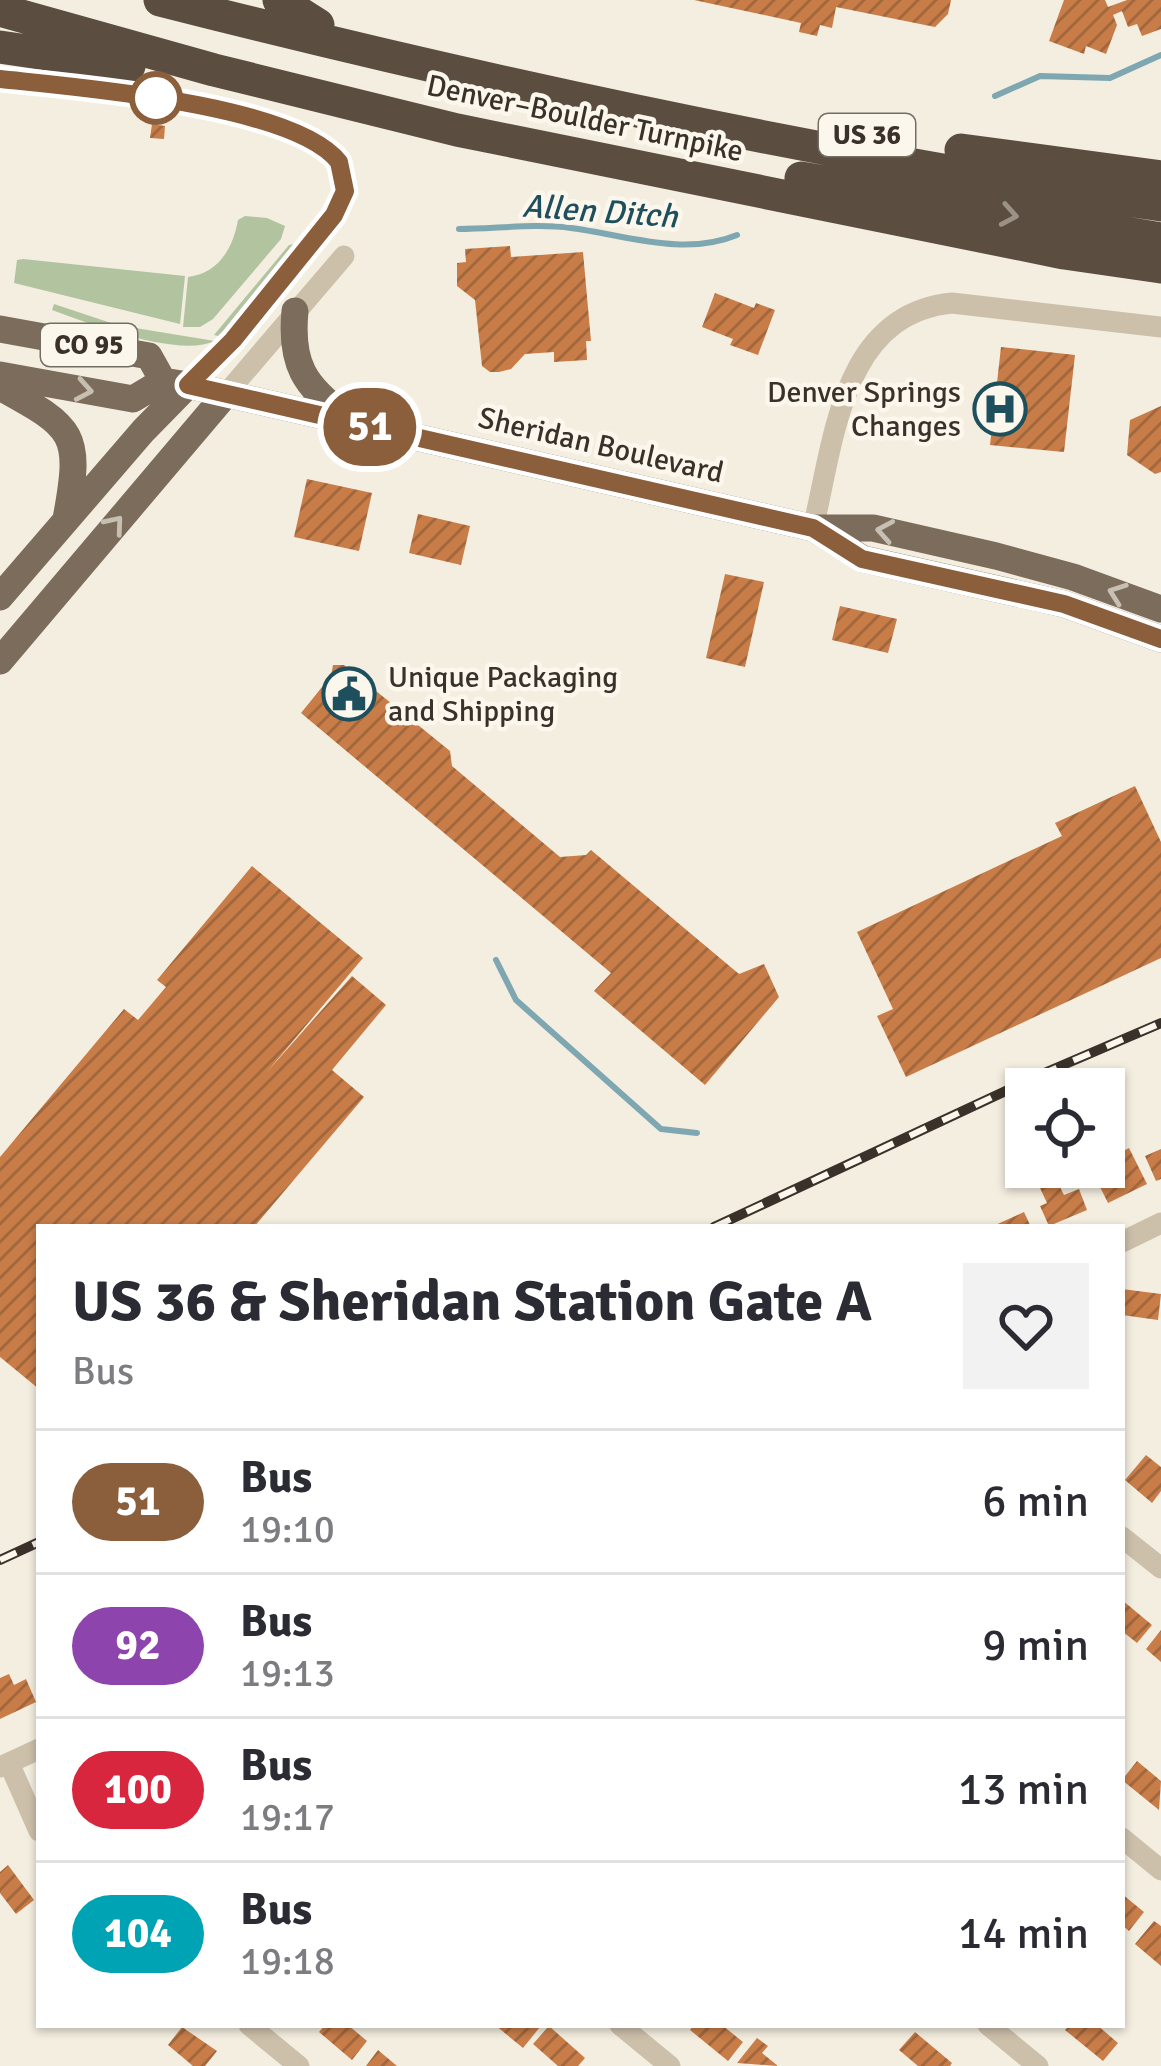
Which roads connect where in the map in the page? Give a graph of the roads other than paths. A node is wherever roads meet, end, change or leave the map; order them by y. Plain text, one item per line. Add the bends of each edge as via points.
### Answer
1 (34, 0) edge
2 (160, 0) edge
3 (228, 0) edge
4 (279, 0) edge
5 (0, 10) edge
6 (318, 25) junction
7 (0, 46) edge
8 (214, 70) junction
9 (1161, 177) edge
10 (1161, 205) edge
11 (319, 236) dead end
12 (1161, 239) edge
13 (344, 256) dead end
14 (1161, 267) edge
15 (295, 311) junction
16 (1161, 327) edge
17 (0, 329) edge
18 (0, 375) edge
19 (176, 383) junction
20 (0, 387) edge
21 (226, 394) junction
22 (359, 425) junction
23 (65, 523) junction
24 (813, 528) junction
25 (0, 597) edge
26 (1161, 609) edge
27 (1161, 639) edge
28 (0, 661) edge
29 (1161, 1223) edge
30 (1125, 1241) edge
31 (1125, 1539) edge
32 (1161, 1568) edge
33 (36, 1750) edge
34 (4, 1765) edge
35 (36, 1825) edge
36 (1125, 1840) edge
37 (1161, 1870) edge
38 (253, 2028) edge
39 (624, 2028) edge
40 (992, 2028) edge
41 (299, 2066) edge
42 (670, 2066) edge
43 (1038, 2066) edge

1 -> 12 highway via 604,139
2 - 10 highway via 653,115
3 - 6 highway, Denver–Boulder Turnpike / US 36
4 - 6 highway
5 - 8 highway, Denver–Boulder Turnpike
6 - 9 highway, Denver–Boulder Turnpike / US 36 via 765,117
7 - 8 highway via 164,72
8 - 14 highway, Denver–Boulder Turnpike via 458,130
11 - 19 street via 231,343
13 - 15 street
15 - 21 street
15 - 22 main road via 292,341 306,382
16 - 24 street via 952,303 902,317 856,367
17 - 19 main road, Sheridan Boulevard / CO 95 via 149,356
18 -> 19 main road, Sheridan Boulevard / CO 95 via 133,399
19 - 21 main road, Sheridan Boulevard / CO 95
19 - 23 main road
20 - 23 main road via 54,417 68,435 76,458
21 - 22 main road, Sheridan Boulevard / CO 95
28 -> 21 main road
22 - 24 main road, Sheridan Boulevard / CO 95
23 - 25 main road
26 -> 24 main road, Sheridan Boulevard / CO 95 via 956,546 873,527
24 - 27 main road, Sheridan Boulevard / CO 95 via 862,559 1064,604
29 - 30 street
31 - 32 street
33 - 34 street
34 - 35 street
36 - 37 street
38 - 41 street
39 - 42 street
40 - 43 street

